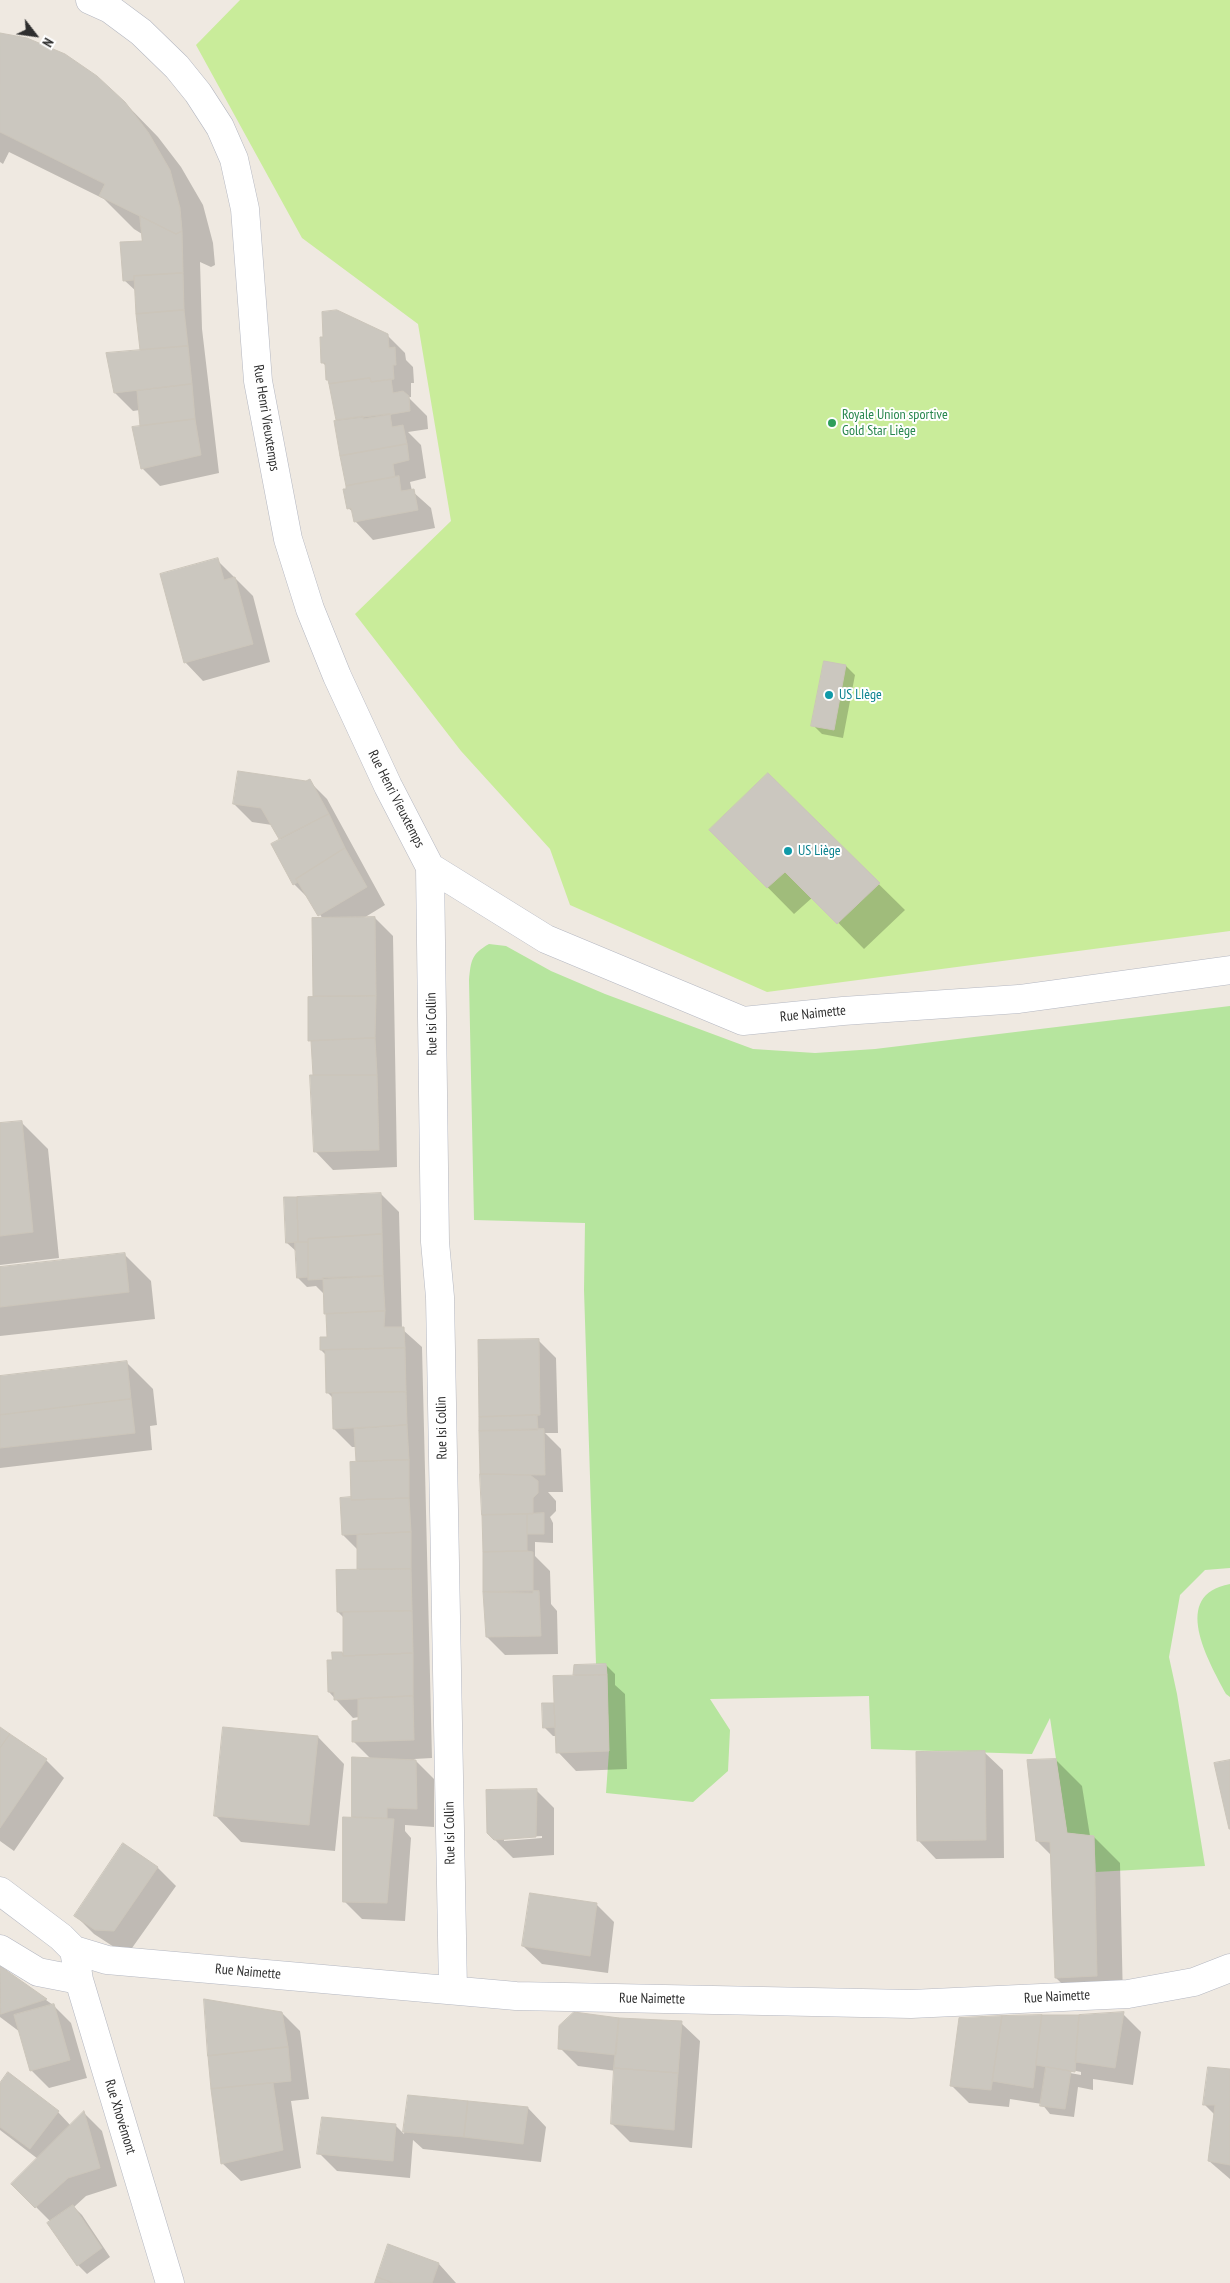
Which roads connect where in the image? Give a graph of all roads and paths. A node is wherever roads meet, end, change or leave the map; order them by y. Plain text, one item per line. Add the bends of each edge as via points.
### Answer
1 (90, 0) edge
2 (430, 867) junction
3 (1230, 970) edge
4 (0, 1891) edge
5 (0, 1948) edge
6 (74, 1950) junction
7 (1230, 1968) edge
8 (79, 1980) junction
9 (453, 1990) junction
10 (170, 2283) edge

1 - 2 street, Rue Henri Vieuxtemps via 110,9 141,32 177,67 220,127 234,160 246,209 258,381 288,539 310,609 337,676
2 - 3 street, Rue Naimette via 546,939 744,1021 843,1010 1019,999
2 - 9 street, Rue Isi Collin via 434,1242 440,1297
4 - 6 street
5 - 8 street via 38,1972
6 - 8 street, Rue Xhovémont
6 - 9 street, Rue Naimette via 107,1960
7 - 9 street, Rue Naimette via 1194,1982 1128,1994 911,2004 516,1996
8 - 10 street, Rue Xhovémont

